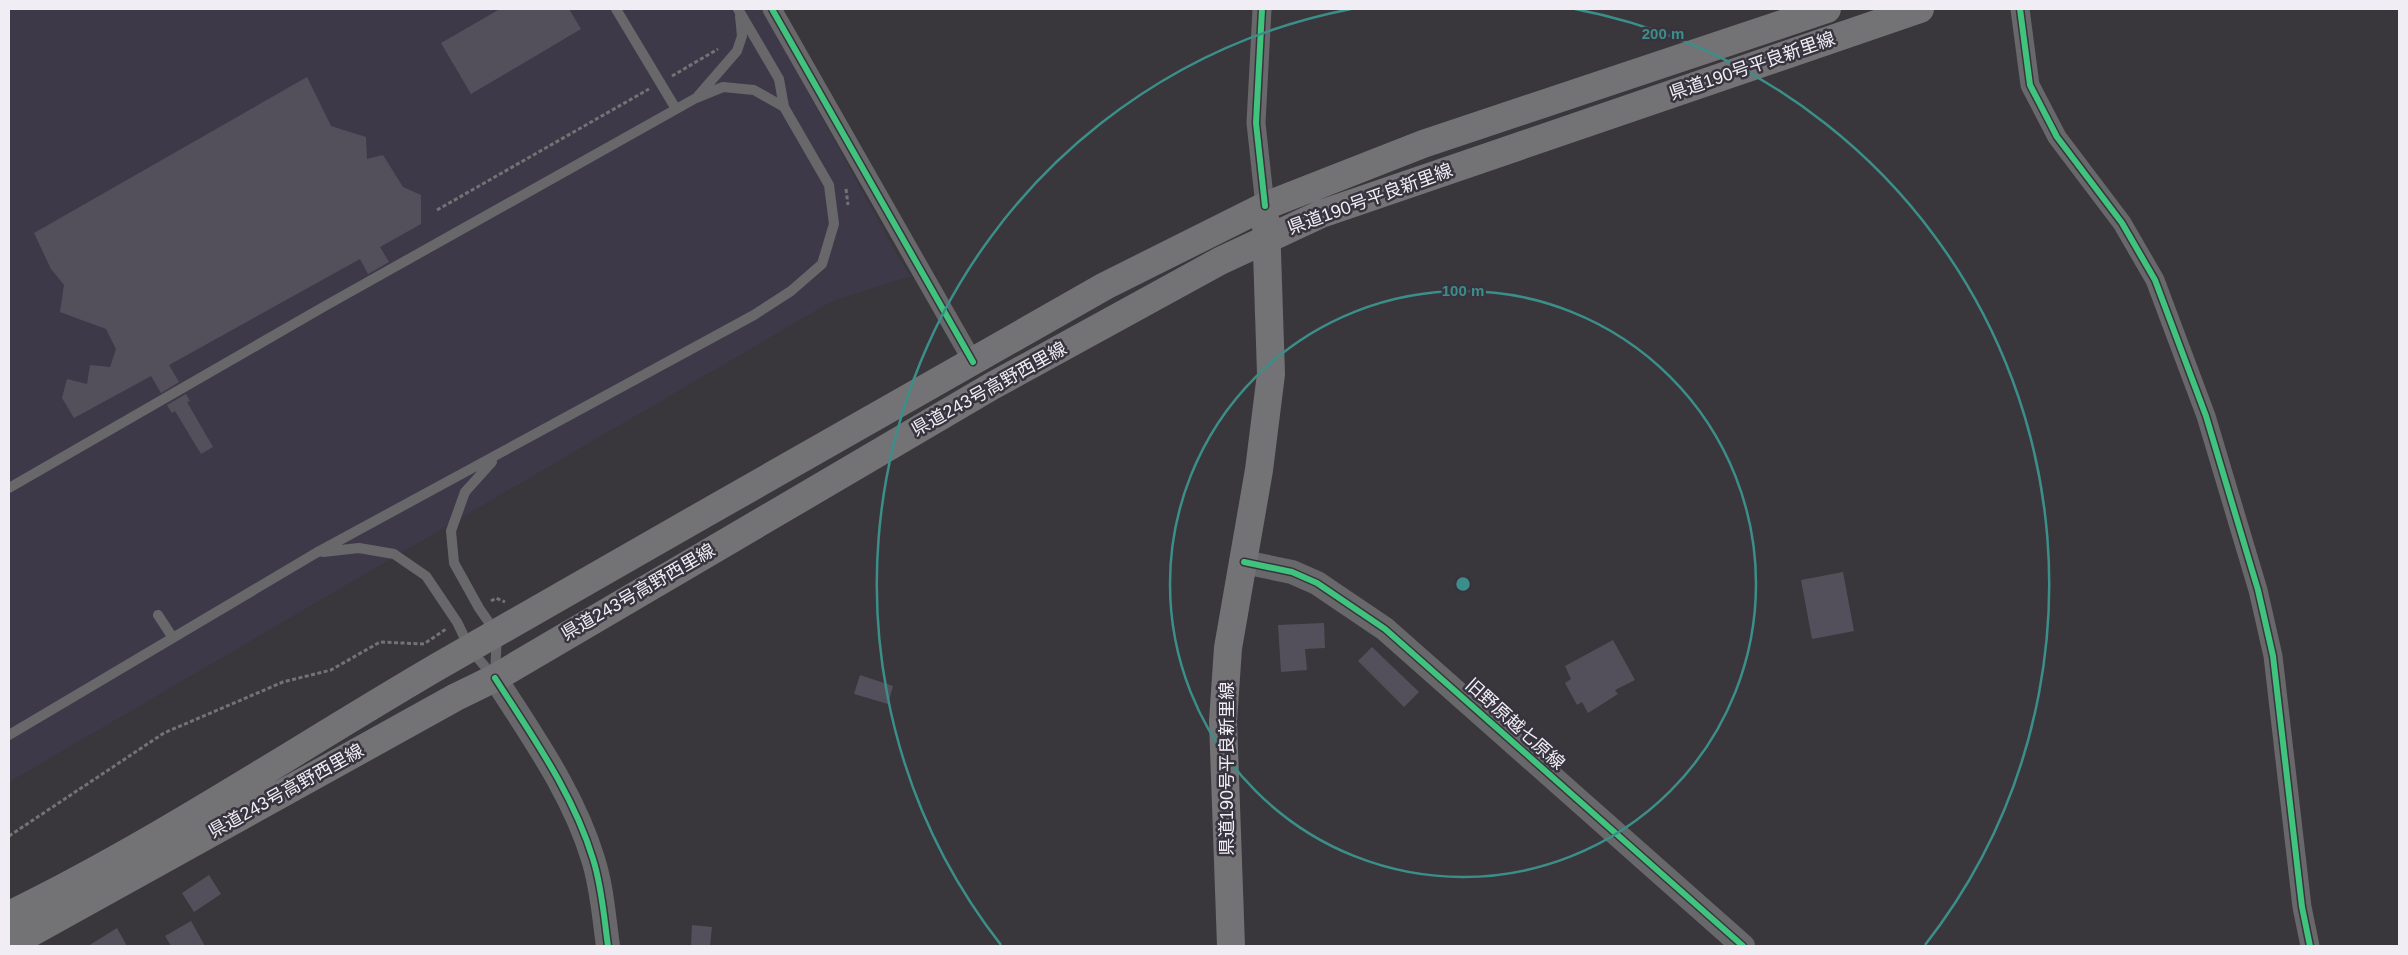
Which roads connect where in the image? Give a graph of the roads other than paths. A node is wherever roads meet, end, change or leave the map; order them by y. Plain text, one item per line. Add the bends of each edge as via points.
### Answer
1 (616, 9) edge
2 (772, 9) edge
3 (1262, 9) edge
4 (1827, 9) edge
5 (1920, 9) edge
6 (2020, 9) edge
7 (739, 11) edge
8 (696, 98) junction
9 (784, 107) junction
10 (676, 109) junction
11 (1265, 206) junction
12 (1267, 238) junction
13 (973, 362) junction
14 (497, 456) junction
15 (9, 488) edge
16 (316, 553) junction
17 (1244, 562) junction
18 (158, 614) dead end
19 (507, 629) junction
20 (173, 638) junction
21 (470, 649) junction
22 (494, 678) junction
23 (9, 735) edge
24 (9, 916) edge
25 (9, 945) edge
26 (608, 946) edge
27 (1231, 946) edge
28 (1743, 946) edge
29 (2310, 946) edge

1 - 10 lane
2 - 13 street
3 - 11 street via 1256,123
4 - 11 main road, 県道190号平良新里線 via 1423,144
5 - 12 main road, 県道190号平良新里線 via 1321,214
6 - 29 street via 2030,85 2057,137 2122,223 2155,280 2206,416 2258,590 2273,656 2300,889
7 - 8 lane via 742,36 737,51
7 - 9 lane via 779,79
8 - 9 lane via 724,87 754,90
8 - 10 lane
9 - 14 lane via 829,185 834,224 822,264 791,291 754,315
10 - 15 lane
11 - 12 main road
11 - 13 main road, 県道243号高野西里線 via 1105,286
12 - 17 main road, 県道190号平良新里線 via 1271,374
12 - 22 main road, 県道243号高野西里線 via 992,386
13 - 19 main road, 県道243号高野西里線
14 - 16 lane
14 - 19 lane via 465,492 451,531 454,563 479,608
16 - 20 lane
16 - 21 lane via 359,548 394,554 426,576 457,622
17 - 27 main road, 県道190号平良新里線 via 1228,648 1223,720
17 - 28 street, 旧野原越七原線 via 1292,572 1317,583 1385,629
18 - 20 lane
19 - 21 main road, 県道243号高野西里線
19 - 22 lane
20 - 23 lane
21 - 22 lane
21 - 24 main road, 県道243号高野西里線 via 127,852
22 - 25 main road, 県道243号高野西里線
22 - 26 street via 578,816 594,861

